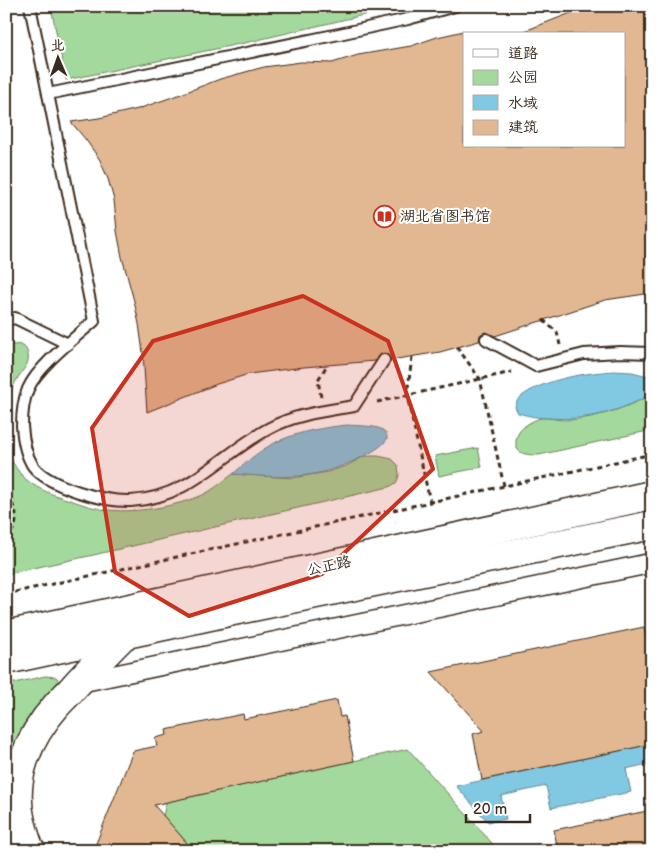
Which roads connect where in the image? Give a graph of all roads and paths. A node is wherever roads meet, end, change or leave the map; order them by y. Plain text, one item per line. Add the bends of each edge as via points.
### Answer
1 (30, 6) edge
2 (455, 6) edge
3 (48, 94) junction
4 (6, 320) edge
5 (543, 320) dead end
6 (486, 339) dead end
7 (68, 344) junction
8 (457, 347) dead end
9 (652, 353) edge
10 (412, 356) dead end
11 (564, 359) junction
12 (384, 360) dead end
13 (327, 365) dead end
14 (536, 366) junction
15 (480, 379) junction
16 (407, 395) junction
17 (354, 406) junction
18 (324, 411) junction
19 (652, 454) edge
20 (504, 486) junction
21 (652, 495) edge
22 (6, 496) edge
23 (430, 502) junction
24 (652, 525) edge
25 (6, 536) edge
26 (652, 563) edge
27 (6, 594) edge
28 (125, 634) junction
29 (6, 635) edge
30 (6, 660) edge
31 (77, 683) junction
32 (31, 851) edge

1 - 3 lane
2 - 3 lane via 339,34
3 - 7 lane via 94,321
4 - 7 lane via 15,318
5 - 11 path via 557,332
6 - 14 lane
7 - 18 lane via 34,378 28,389 22,414 24,446 34,467 42,475 60,485 103,499 130,501 169,494 197,479 270,427 308,413
8 - 15 path
9 - 11 lane via 598,353
10 - 16 path
11 - 14 lane
12 - 17 lane
13 - 18 path via 318,380
14 - 15 path
15 - 16 path
15 - 20 path
16 - 17 path
16 - 23 path
17 - 18 lane
19 - 20 path
20 - 23 path
21 - 29 main road, 公正路
22 - 25 path via 12,502 16,518 14,529
23 - 27 path
24 - 28 main road, 公正路
26 - 31 street
28 - 30 main road, 公正路
28 - 31 main road
31 - 32 main road via 45,719 23,760 18,801

